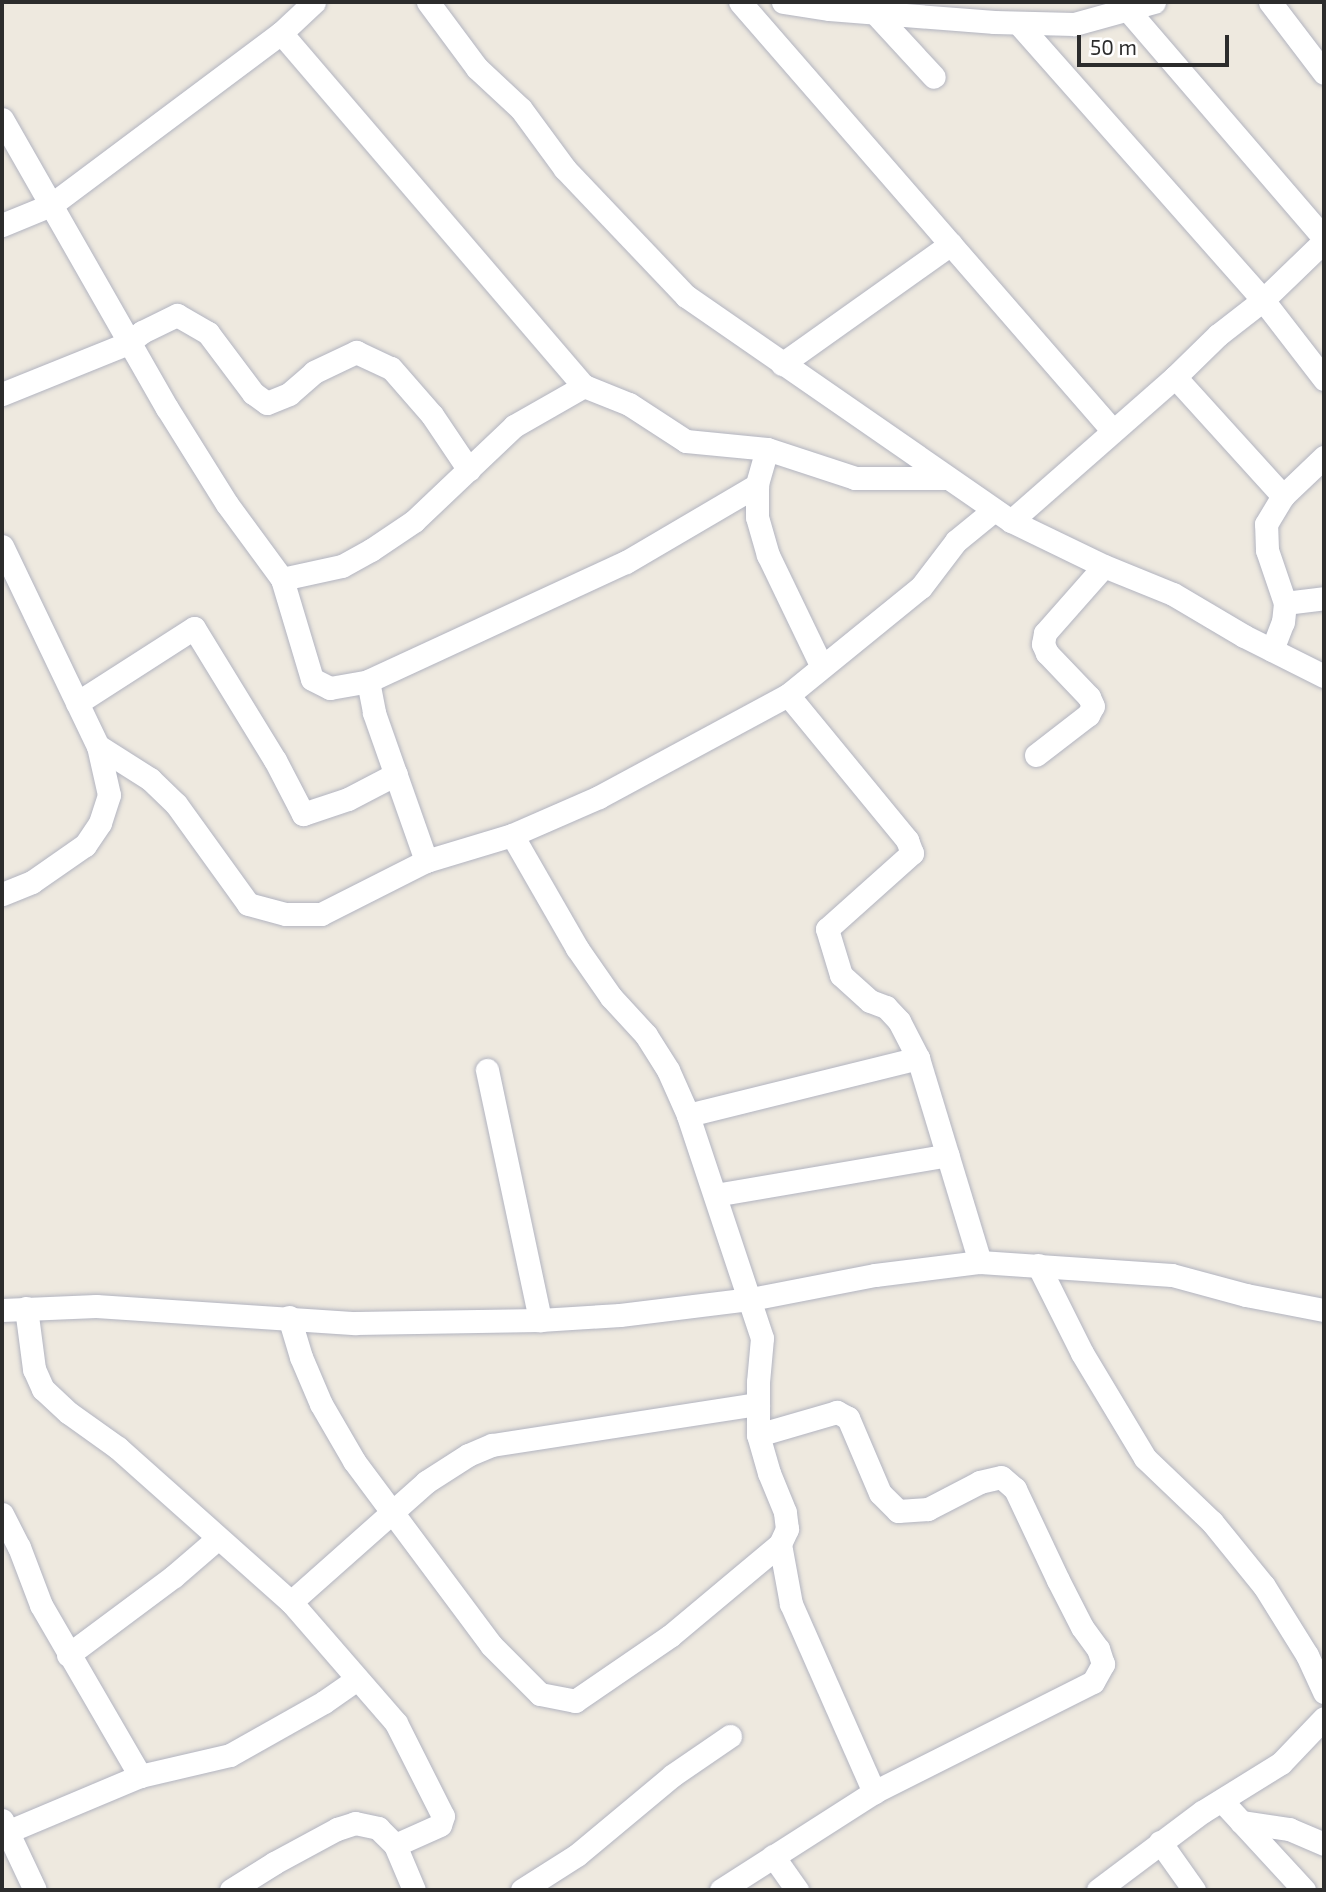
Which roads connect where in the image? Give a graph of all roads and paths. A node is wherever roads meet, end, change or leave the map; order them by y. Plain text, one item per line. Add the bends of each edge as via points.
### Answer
1 (314, 2) edge
2 (428, 2) edge
3 (740, 2) edge
4 (783, 2) edge
5 (1066, 2) edge
6 (1154, 2) edge
7 (1270, 2) edge
8 (827, 5) edge
9 (937, 9) edge
10 (1127, 9) junction
11 (874, 12) junction
12 (1018, 23) junction
13 (1074, 24) junction
14 (281, 33) junction
15 (1324, 73) edge
16 (934, 77) dead end
17 (2, 119) edge
18 (51, 205) junction
19 (2, 225) edge
20 (1324, 239) edge
21 (951, 244) junction
22 (1262, 300) junction
23 (128, 343) junction
24 (782, 364) junction
25 (1175, 377) junction
26 (1324, 379) edge
27 (584, 386) junction
28 (2, 394) edge
29 (1113, 430) junction
30 (767, 449) junction
31 (1324, 457) edge
32 (469, 470) junction
33 (946, 478) junction
34 (757, 485) junction
35 (1283, 496) junction
36 (1002, 515) junction
37 (2, 546) edge
38 (1104, 566) junction
39 (282, 579) junction
40 (1324, 598) edge
41 (1285, 603) junction
42 (1272, 650) junction
43 (822, 667) junction
44 (1324, 676) edge
45 (368, 681) junction
46 (788, 695) junction
47 (77, 703) junction
48 (97, 746) junction
49 (1036, 754) dead end
50 (396, 774) junction
51 (512, 835) junction
52 (426, 861) junction
53 (2, 894) edge
54 (918, 1058) junction
55 (488, 1070) dead end
56 (688, 1115) junction
57 (948, 1155) junction
58 (715, 1195) junction
59 (979, 1262) junction
60 (1038, 1265) junction
61 (751, 1299) junction
62 (26, 1307) junction
63 (2, 1310) edge
64 (1324, 1310) edge
65 (289, 1317) junction
66 (540, 1320) junction
67 (758, 1404) junction
68 (758, 1434) junction
69 (391, 1513) junction
70 (2, 1514) edge
71 (218, 1538) junction
72 (780, 1544) junction
73 (291, 1602) junction
74 (68, 1656) junction
75 (357, 1679) junction
76 (1324, 1692) edge
77 (1324, 1718) edge
78 (730, 1736) dead end
79 (140, 1776) junction
80 (874, 1791) junction
81 (1222, 1801) junction
82 (1241, 1822) junction
83 (3, 1829) edge
84 (1160, 1842) junction
85 (1324, 1843) edge
86 (395, 1845) junction
87 (773, 1856) junction
88 (35, 1890) edge
89 (231, 1890) edge
90 (414, 1890) edge
91 (522, 1890) edge
92 (721, 1890) edge
93 (797, 1890) edge
94 (1098, 1890) edge
95 (1194, 1890) edge
96 (1304, 1890) edge

1 - 14 street
2 - 24 street via 477,68 521,109 565,169 686,296
3 - 21 street
4 - 8 street
5 - 13 street
6 - 10 street
7 - 15 street
8 - 11 street
9 - 11 street
9 - 12 street
10 - 13 street
10 - 20 street
11 - 16 street
12 - 13 street
12 - 22 street
14 - 18 street
14 - 27 street
17 - 18 street
18 - 19 street
18 - 23 street
20 - 22 street
21 - 24 street
21 - 29 street
22 - 25 street
22 - 26 street
23 - 28 street
23 - 32 street via 177,315 208,334 253,393 267,402 289,394 314,372 355,352 391,368 432,415
23 - 39 street via 227,504
24 - 33 street
25 - 29 street
25 - 35 street
27 - 30 street via 629,404 686,441
27 - 32 street via 514,426
29 - 36 street
30 - 33 street via 855,478
30 - 34 street
31 - 35 street
32 - 39 street via 414,521 342,566
33 - 36 street
34 - 43 street via 757,517 768,555
34 - 45 street via 626,562
35 - 41 street via 1266,524 1267,550
36 - 38 street
36 - 43 street via 956,541 921,587
37 - 47 street
38 - 42 street via 1173,594
38 - 49 street via 1045,634 1043,644 1093,706 1088,715
39 - 45 street via 312,679 330,688
40 - 41 street
41 - 42 street
42 - 44 street
43 - 46 street
45 - 50 street
46 - 51 street via 599,797
46 - 54 street via 907,840 912,853 827,929 841,975 899,1021
47 - 48 street
47 - 50 street via 194,628 303,814 348,799
48 - 52 street via 150,779 176,804 248,904 286,914 321,914
48 - 53 street via 109,794 100,823 85,845 33,882
50 - 52 street
51 - 52 street
51 - 56 street via 577,948 668,1070
54 - 56 street
54 - 57 street
55 - 66 street
56 - 58 street
57 - 58 street
57 - 59 street
58 - 61 street via 733,1258
59 - 60 street
59 - 61 street via 875,1275
60 - 64 street via 1172,1275
60 - 76 street via 1082,1353 1145,1458 1212,1522 1264,1586
61 - 66 street
61 - 67 street via 762,1338
62 - 63 street
62 - 65 street via 96,1306
62 - 71 street via 34,1369 43,1389 118,1448
65 - 66 street via 404,1324
65 - 69 street via 321,1404
67 - 68 street
67 - 69 street via 492,1445 426,1482
68 - 72 street via 785,1512 786,1529
68 - 80 street via 837,1412 848,1418 880,1493 898,1511 928,1509 980,1482 1001,1477 1015,1489 1103,1664 1093,1682
69 - 72 street via 491,1646 540,1694 575,1701 670,1636
69 - 73 street
70 - 74 street
71 - 73 street
71 - 74 street
72 - 80 street via 790,1604
73 - 75 street
74 - 79 street
75 - 79 street via 230,1755
75 - 86 street via 396,1723 443,1816 440,1825
77 - 81 street via 1281,1763
78 - 91 street via 673,1775 577,1855
79 - 83 street
80 - 87 street
81 - 82 street
81 - 84 street
82 - 85 street via 1289,1829
82 - 96 street
83 - 88 street
84 - 94 street
84 - 95 street
86 - 89 street via 378,1828 355,1823
86 - 90 street
87 - 92 street
87 - 93 street

